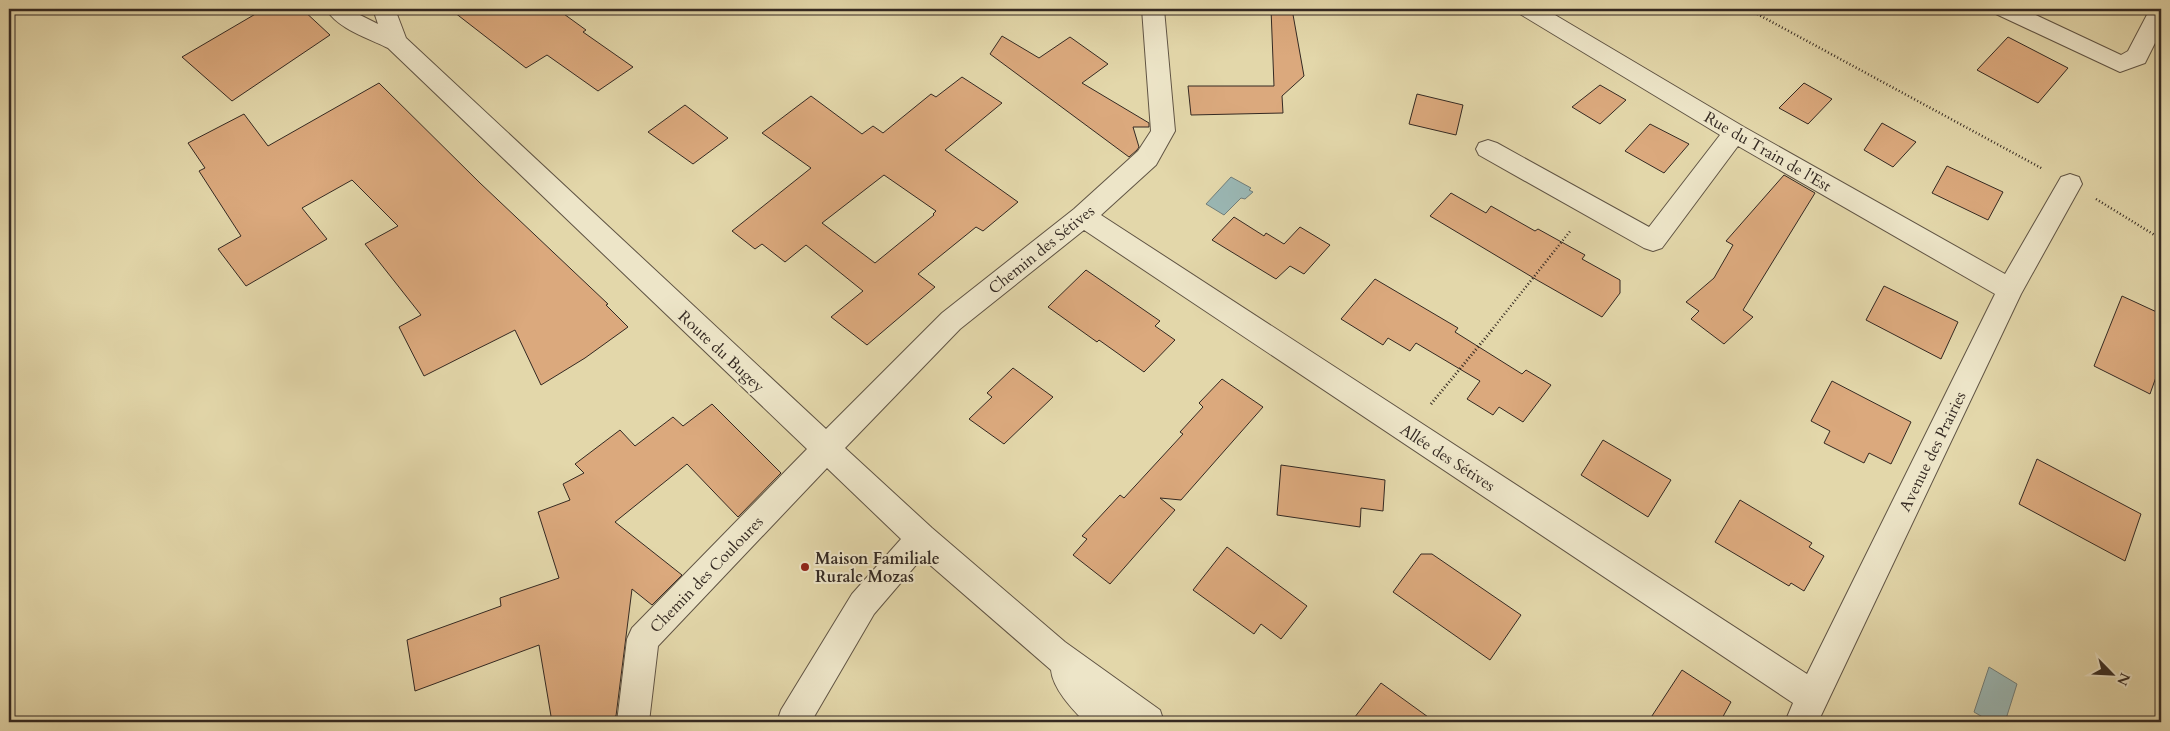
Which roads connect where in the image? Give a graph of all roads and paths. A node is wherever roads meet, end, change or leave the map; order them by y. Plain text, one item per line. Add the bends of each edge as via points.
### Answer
1 (337, 9) edge
2 (384, 9) edge
3 (1153, 9) edge
4 (1528, 9) edge
5 (1748, 9) edge
6 (2004, 9) edge
7 (2161, 9) edge
8 (396, 42) junction
9 (1735, 133) junction
10 (1488, 149) dead end
11 (2070, 184) junction
12 (1588, 204) junction
13 (1083, 216) junction
14 (2161, 240) edge
15 (2010, 290) junction
16 (1409, 431) junction
17 (826, 449) junction
18 (921, 538) junction
19 (1054, 653) junction
20 (1813, 697) junction
21 (633, 722) edge
22 (793, 722) edge
23 (1108, 722) edge
24 (1148, 722) edge
25 (1801, 722) edge

1 - 8 street, Route du Bugey via 352,21
2 - 8 street, Route du Bugey
3 - 13 street, Chemin des Sétives via 1163,131 1147,158
4 - 9 street, Rue du Train de l'Est
5 - 11 path
6 - 7 street via 2120,64 2137,57
8 - 17 street, Route du Bugey
9 - 12 street via 1653,241
9 - 15 street, Rue du Train de l'Est
10 - 12 street
11 - 14 path
11 - 15 street, Avenue des Prairies
12 - 16 path via 1521,294
13 - 16 street, Allée des Sétives
13 - 17 street, Chemin des Sétives via 951,321
15 - 20 street, Avenue des Prairies
16 - 20 street, Allée des Sétives
17 - 18 street, Route du Bugey
17 - 21 street, Chemin des Couloures via 644,639
18 - 19 street, Route du Bugey
18 - 22 street via 863,604
19 - 23 street, Route du Bugey via 1084,698
19 - 24 street, Route du Bugey
20 - 25 street, Avenue des Prairies

